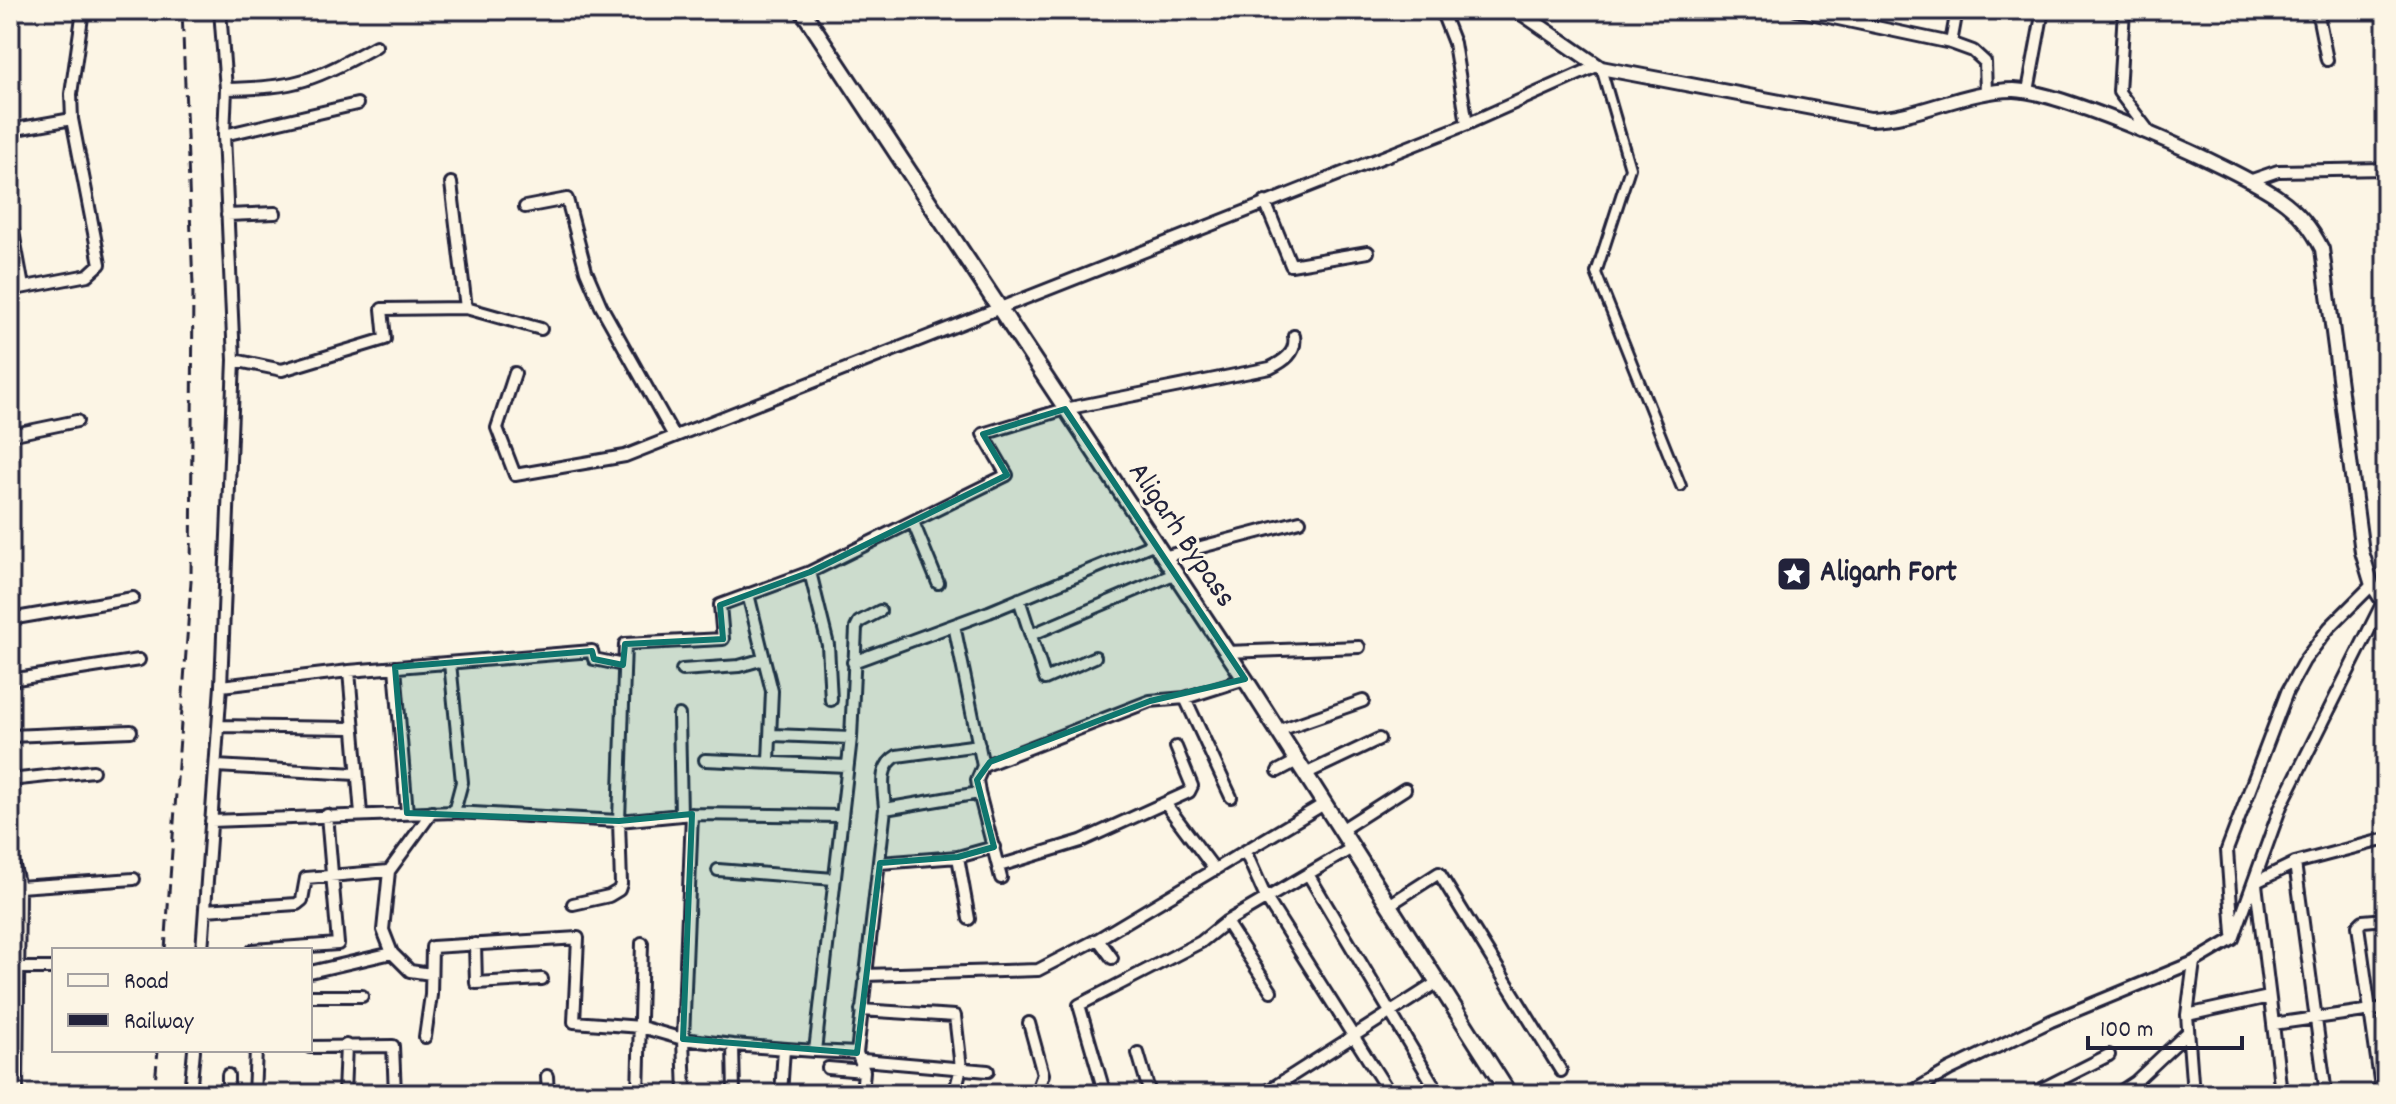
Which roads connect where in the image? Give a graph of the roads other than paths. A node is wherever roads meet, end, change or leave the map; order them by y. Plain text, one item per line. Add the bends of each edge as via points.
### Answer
1 (83, 10) edge
2 (220, 10) edge
3 (802, 10) edge
4 (1441, 10) edge
5 (1517, 10) edge
6 (1796, 10) edge
7 (1957, 10) edge
8 (2043, 10) edge
9 (2124, 10) edge
10 (2317, 10) edge
11 (1951, 43) junction
12 (376, 46) dead end
13 (2327, 60) dead end
14 (1599, 67) junction
15 (226, 89) junction
16 (2028, 91) junction
17 (1986, 93) junction
18 (357, 104) dead end
19 (72, 119) junction
20 (1467, 124) junction
21 (10, 130) edge
22 (224, 135) junction
23 (2154, 137) junction
24 (2386, 169) edge
25 (2249, 181) junction
26 (451, 183) dead end
27 (1265, 202) junction
28 (525, 207) dead end
29 (275, 213) dead end
30 (10, 215) edge
31 (227, 215) junction
32 (1368, 252) dead end
33 (23, 287) junction
34 (10, 290) edge
35 (466, 308) junction
36 (999, 311) junction
37 (541, 329) dead end
38 (1294, 336) dead end
39 (234, 360) junction
40 (515, 373) dead end
41 (1065, 409) junction
42 (77, 421) dead end
43 (10, 435) edge
44 (674, 436) junction
45 (1681, 486) dead end
46 (1300, 521) dead end
47 (913, 522) junction
48 (1153, 544) junction
49 (1163, 557) junction
50 (810, 572) junction
51 (1174, 574) junction
52 (938, 583) dead end
53 (2372, 585) junction
54 (748, 594) junction
55 (133, 598) dead end
56 (1019, 599) junction
57 (2385, 604) edge
58 (880, 611) dead end
59 (10, 619) edge
60 (954, 625) junction
61 (1033, 634) junction
62 (1359, 647) dead end
63 (1226, 652) junction
64 (1095, 657) dead end
65 (764, 659) junction
66 (139, 660) dead end
67 (853, 662) junction
68 (450, 663) junction
69 (623, 665) junction
70 (395, 667) junction
71 (682, 670) dead end
72 (349, 671) junction
73 (1245, 679) junction
74 (10, 680) edge
75 (221, 686) junction
76 (1185, 698) junction
77 (831, 700) dead end
78 (1363, 701) dead end
79 (679, 715) dead end
80 (219, 726) junction
81 (351, 728) junction
82 (131, 731) dead end
83 (1277, 731) junction
84 (773, 735) junction
85 (10, 736) edge
86 (851, 738) junction
87 (1379, 739) dead end
88 (979, 745) junction
89 (1176, 747) dead end
90 (705, 760) dead end
91 (769, 761) junction
92 (1297, 761) junction
93 (216, 766) junction
94 (847, 766) junction
95 (983, 766) junction
96 (93, 771) dead end
97 (1278, 771) dead end
98 (356, 774) junction
99 (1305, 774) junction
100 (10, 780) edge
101 (1405, 789) dead end
102 (979, 793) junction
103 (1231, 797) dead end
104 (1165, 803) junction
105 (1324, 804) junction
106 (885, 809) junction
107 (432, 812) junction
108 (454, 812) junction
109 (407, 813) junction
110 (361, 814) junction
111 (327, 815) junction
112 (686, 815) junction
113 (842, 816) junction
114 (211, 821) junction
115 (619, 821) junction
116 (1341, 830) junction
117 (2386, 839) edge
118 (994, 847) junction
119 (1352, 848) junction
120 (10, 849) edge
121 (1246, 853) junction
122 (958, 857) junction
123 (880, 863) junction
124 (2295, 863) junction
125 (999, 866) junction
126 (718, 870) dead end
127 (1215, 870) junction
128 (389, 871) junction
129 (1308, 874) junction
130 (332, 876) junction
131 (1001, 878) dead end
132 (134, 879) dead end
133 (834, 879) junction
134 (2256, 882) junction
135 (19, 887) junction
136 (1266, 898) junction
137 (573, 904) dead end
138 (1389, 905) junction
139 (205, 910) junction
140 (969, 919) dead end
141 (2386, 919) edge
142 (1226, 922) junction
143 (1098, 939) junction
144 (2233, 939) junction
145 (642, 943) dead end
146 (475, 944) junction
147 (202, 948) edge
148 (281, 948) edge
149 (392, 953) junction
150 (1112, 958) dead end
151 (2194, 962) junction
152 (52, 968) edge
153 (15, 969) edge
154 (312, 972) edge
155 (431, 974) junction
156 (865, 975) junction
157 (542, 979) dead end
158 (1438, 982) junction
159 (1271, 991) dead end
160 (312, 996) edge
161 (362, 996) dead end
162 (2269, 997) junction
163 (2386, 1008) edge
164 (15, 1009) edge
165 (861, 1010) junction
166 (2369, 1011) junction
167 (1391, 1013) junction
168 (2187, 1015) junction
169 (2316, 1018) junction
170 (1029, 1023) dead end
171 (2273, 1024) junction
172 (641, 1027) junction
173 (2186, 1034) junction
174 (1354, 1036) junction
175 (425, 1037) dead end
176 (683, 1039) junction
177 (346, 1045) junction
178 (733, 1045) junction
179 (312, 1047) edge
180 (784, 1049) junction
181 (815, 1051) junction
182 (194, 1052) edge
183 (256, 1052) edge
184 (1138, 1053) dead end
185 (2109, 1055) dead end
186 (861, 1062) junction
187 (828, 1068) dead end
188 (961, 1068) junction
189 (988, 1071) dead end
190 (1561, 1071) dead end
191 (228, 1075) dead end
192 (547, 1076) dead end
193 (2135, 1082) junction
194 (956, 1087) dead end
195 (1104, 1091) dead end
196 (866, 1093) edge
197 (13, 1094) edge
198 (190, 1094) edge
199 (228, 1094) edge
200 (254, 1094) edge
201 (344, 1094) edge
202 (395, 1094) edge
203 (548, 1094) edge
204 (638, 1094) edge
205 (685, 1094) edge
206 (734, 1094) edge
207 (781, 1094) edge
208 (1036, 1094) edge
209 (1150, 1094) edge
210 (1263, 1094) edge
211 (1390, 1094) edge
212 (1439, 1094) edge
213 (1509, 1094) edge
214 (1908, 1094) edge
215 (2032, 1094) edge
216 (2117, 1094) edge
217 (2137, 1094) edge
218 (2193, 1094) edge
219 (2281, 1094) edge
220 (2326, 1094) edge
221 (2382, 1094) edge

1 - 19 street
2 - 15 street
3 - 36 main road, Aligarh Bypass
4 - 20 street via 1454,43
5 - 14 street
6 - 11 street
7 - 11 street
8 - 16 street
9 - 23 street via 2119,92
10 - 13 street
11 - 17 street via 1983,58
12 - 15 street via 306,82
14 - 17 street via 1870,119 1893,118
14 - 20 street
14 - 45 street via 1630,168 1596,273
15 - 22 street
16 - 17 street
16 - 23 street
18 - 22 street
19 - 21 street
19 - 33 street via 100,264 88,275
20 - 27 street
22 - 31 street
23 - 25 street
24 - 25 street via 2278,171
25 - 53 street via 2299,214 2322,249 2362,552
26 - 35 street
27 - 32 street via 1291,265
27 - 36 street
28 - 44 street via 567,199 601,306
29 - 31 street
30 - 33 street
31 - 39 street
33 - 34 street
35 - 37 street
35 - 39 street via 382,309 385,339 282,370
36 - 41 main road, Aligarh Bypass
36 - 44 street
38 - 41 street via 1291,354 1270,368
39 - 75 street
40 - 44 street via 497,428 515,475 625,456
41 - 47 street via 983,434 1007,475
41 - 48 main road, Aligarh Bypass
42 - 43 street
46 - 49 street
47 - 50 street
47 - 52 street
48 - 49 main road, Aligarh Bypass
48 - 56 street
49 - 51 main road, Aligarh Bypass
50 - 54 street
50 - 77 street via 828,645
51 - 61 street
51 - 63 main road, Aligarh Bypass
53 - 57 street
53 - 144 street via 2304,661 2267,742 2227,850
54 - 65 street
54 - 69 street via 720,605 723,639 625,644
55 - 59 street
56 - 60 street
56 - 61 street
57 - 134 street via 2281,806
58 - 67 street via 859,622
60 - 67 street
60 - 88 street
61 - 64 street via 1045,679
62 - 63 street
63 - 73 main road, Aligarh Bypass
65 - 71 street
65 - 84 street via 772,691
66 - 74 street
67 - 86 street
68 - 69 street via 592,651 594,659
68 - 70 street
68 - 108 street via 462,782
69 - 115 street
70 - 72 street
70 - 109 street
72 - 75 street
72 - 81 street
73 - 76 street
73 - 83 main road, Aligarh Bypass
75 - 80 street
76 - 95 street via 1150,701
76 - 103 street
78 - 83 street
79 - 112 street
80 - 81 street
80 - 93 street
81 - 98 street
82 - 85 street
83 - 92 main road, Aligarh Bypass
84 - 86 street
84 - 91 street
86 - 94 street
87 - 99 street
88 - 95 street
88 - 106 street via 890,760 883,773
89 - 104 street via 1192,789
90 - 91 street
91 - 94 street
92 - 97 street
92 - 99 main road, Aligarh Bypass
93 - 98 street
93 - 114 street
94 - 113 street
95 - 102 street
96 - 100 street
98 - 110 street
99 - 105 main road, Aligarh Bypass
101 - 116 street
102 - 106 street
102 - 118 street
104 - 125 street via 1060,849
104 - 127 street
105 - 116 main road, Aligarh Bypass
105 - 121 street
106 - 123 street
107 - 108 street
107 - 109 street
107 - 128 street
108 - 115 street
109 - 110 street
110 - 111 street
111 - 114 street
111 - 130 street
112 - 113 street
112 - 115 street
112 - 176 street
113 - 133 street
114 - 139 street
115 - 137 street via 619,890
116 - 119 main road, Aligarh Bypass
117 - 124 street
118 - 122 street
118 - 125 street
119 - 129 street
119 - 138 main road, Aligarh Bypass
120 - 135 street
121 - 127 street
121 - 136 street
122 - 123 street
122 - 140 street
123 - 156 street
124 - 134 street
124 - 169 street
125 - 131 street
126 - 133 street
127 - 143 street
128 - 130 street
128 - 149 street via 383,930
129 - 136 street
129 - 167 street
130 - 139 street via 306,878 297,904
130 - 148 street via 338,944
132 - 135 street
133 - 181 street
134 - 144 street
134 - 162 street
135 - 153 street
136 - 142 street
136 - 174 street
138 - 158 main road, Aligarh Bypass
138 - 190 street via 1439,873
139 - 147 street
141 - 166 street via 2359,924
142 - 159 street
142 - 195 street via 1201,942 1079,1005
143 - 150 street
143 - 156 street via 1038,970
144 - 151 street
145 - 172 street
146 - 155 street via 432,947
146 - 157 street via 476,983
146 - 172 street via 578,938 574,1022
149 - 154 street
149 - 155 street via 410,971
151 - 168 street
151 - 214 street via 2051,1021
152 - 153 street
153 - 164 street
155 - 175 street
156 - 165 street
158 - 167 street
158 - 213 main road, Aligarh Bypass
160 - 161 street
162 - 168 street
162 - 171 street
163 - 166 street
164 - 197 street
165 - 186 street
165 - 188 street via 955,1016
166 - 169 street
166 - 221 street
167 - 174 street
167 - 212 street
168 - 173 street
169 - 171 street
169 - 220 street
170 - 208 street via 1043,1074
171 - 219 street
172 - 176 street
172 - 204 street
173 - 193 street
173 - 218 street
174 - 210 street
174 - 211 street
176 - 178 street
176 - 205 street
177 - 179 street
177 - 201 street
177 - 202 street via 393,1046
178 - 180 street
178 - 206 street
180 - 181 street
180 - 207 street
181 - 186 street
182 - 198 street
183 - 200 street
184 - 209 street
185 - 215 street
186 - 187 street
186 - 188 street
186 - 196 street
188 - 189 street
188 - 194 street
191 - 199 street
192 - 203 street
193 - 216 street
193 - 217 street

